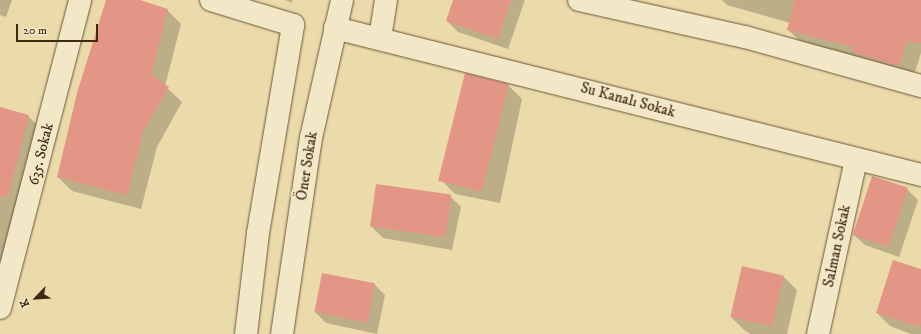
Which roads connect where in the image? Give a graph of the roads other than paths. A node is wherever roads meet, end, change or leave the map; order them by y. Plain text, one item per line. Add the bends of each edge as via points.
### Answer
1 (80, 0) edge
2 (211, 0) edge
3 (342, 0) edge
4 (386, 0) edge
5 (580, 0) edge
6 (335, 28) junction
7 (380, 38) junction
8 (921, 86) edge
9 (856, 159) junction
10 (921, 174) edge
11 (0, 308) edge
12 (246, 334) edge
13 (282, 334) edge
14 (818, 334) edge

1 - 11 street, 635. Sokak
2 - 12 street via 293,26 258,234
3 - 6 street, Öner Sokak
4 - 7 street
5 - 8 street via 745,37
6 - 7 street, Su Kanalı Sokak
6 - 13 street, Öner Sokak via 311,138
7 - 9 street, Su Kanalı Sokak
9 - 10 street, Su Kanalı Sokak
9 - 14 street, Salman Sokak

